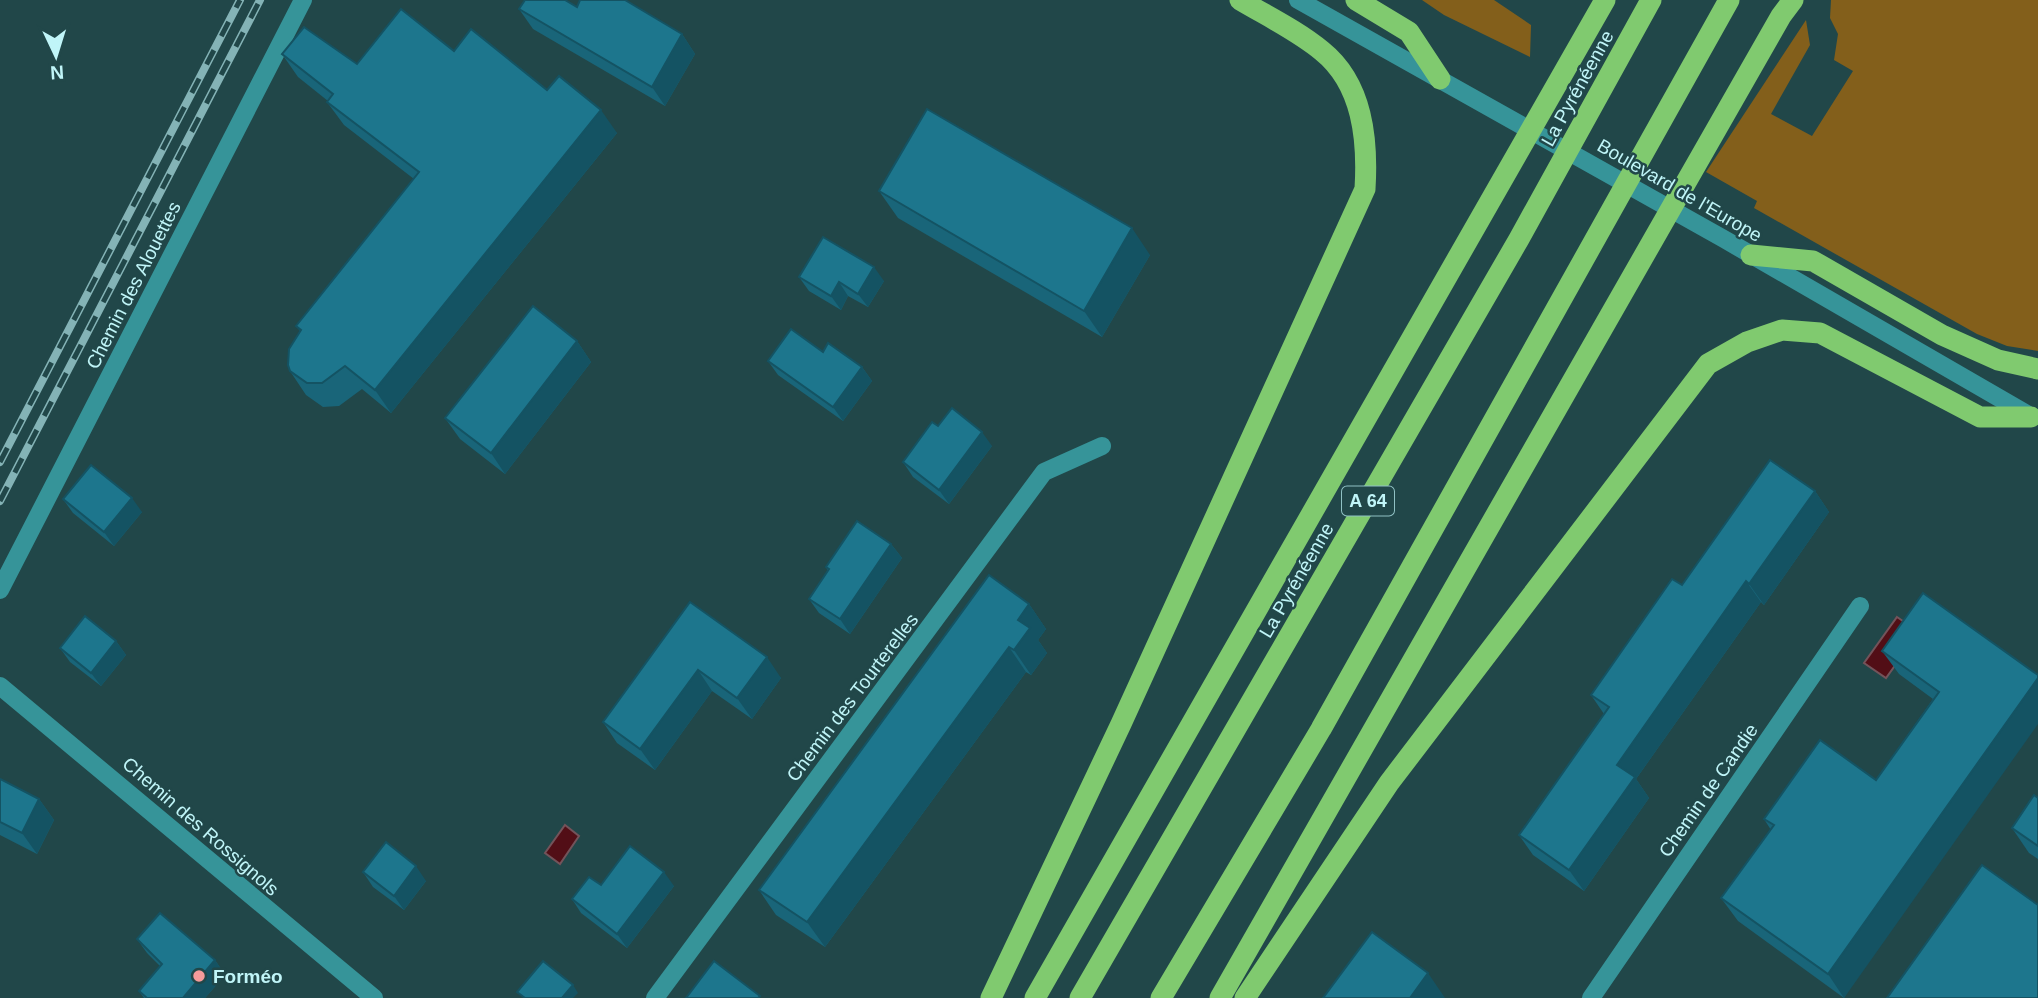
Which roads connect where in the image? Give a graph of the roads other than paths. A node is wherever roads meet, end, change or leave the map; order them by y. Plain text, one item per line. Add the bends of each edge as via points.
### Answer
1 (303, 0) edge
2 (1240, 0) edge
3 (1298, 0) edge
4 (1356, 0) edge
5 (1605, 0) edge
6 (1651, 0) edge
7 (1729, 0) edge
8 (1793, 0) edge
9 (1448, 84) junction
10 (1751, 255) junction
11 (2038, 369) edge
12 (2035, 419) edge
13 (1102, 446) dead end
14 (0, 590) edge
15 (1860, 606) dead end
16 (0, 686) edge
17 (373, 998) edge
18 (655, 998) edge
19 (991, 998) edge
20 (1035, 998) edge
21 (1080, 998) edge
22 (1161, 998) edge
23 (1220, 998) edge
24 (1245, 998) edge
25 (1591, 998) edge

1 - 14 street, Chemin des Alouettes
2 - 19 highway via 1323,51 1347,80 1362,117 1365,189 1116,736
3 - 9 street, Boulevard de l'Europe
4 - 9 highway via 1409,32
5 - 20 highway
6 - 21 highway, La Pyrénéenne / A 64 via 1512,251
7 - 22 highway via 1321,729
8 - 23 highway
9 - 10 street, Boulevard de l'Europe
10 - 11 highway via 1813,261 1942,335 1998,360
10 - 12 street, Boulevard de l'Europe
12 - 24 highway via 1980,417 1820,333 1782,330 1747,342 1708,364 1389,783
13 - 18 street, Chemin des Tourterelles via 1044,472
15 - 25 street, Chemin de Candie
16 - 17 street, Chemin des Rossignols

